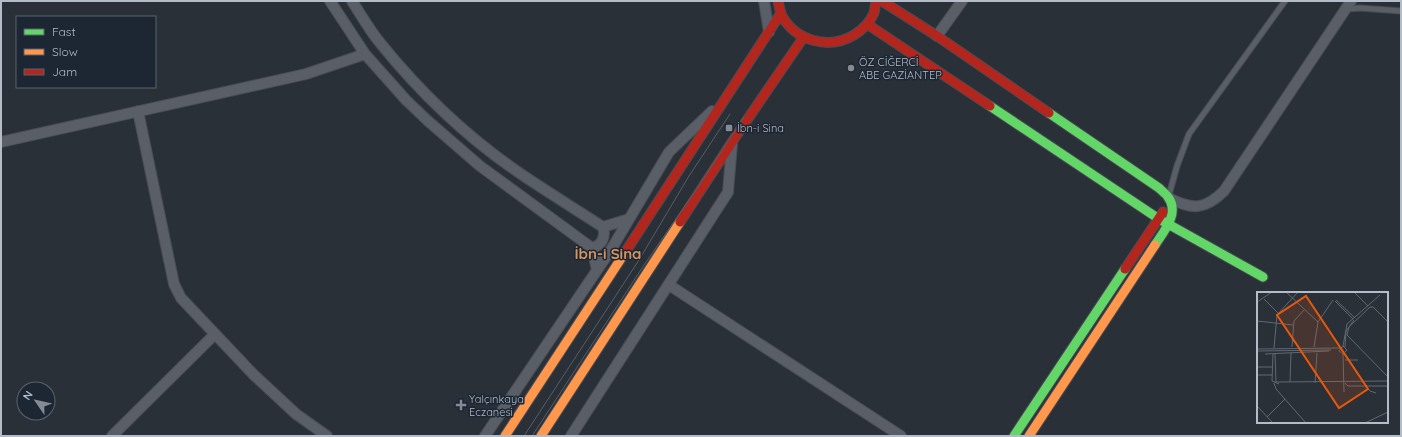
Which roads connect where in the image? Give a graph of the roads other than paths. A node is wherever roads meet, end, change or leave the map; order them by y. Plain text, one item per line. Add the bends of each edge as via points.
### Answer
1 (330, 1) edge
2 (352, 1) edge
3 (764, 1) edge
4 (778, 1) edge
5 (876, 1) edge
6 (882, 1) edge
7 (962, 1) edge
8 (1286, 1) edge
9 (1349, 5) edge
10 (1401, 11) edge
11 (781, 13) junction
12 (867, 24) junction
13 (769, 32) junction
14 (937, 36) junction
15 (803, 38) junction
16 (365, 54) junction
17 (728, 96) junction
18 (138, 111) junction
19 (1, 142) edge
20 (732, 142) junction
21 (1169, 198) junction
22 (629, 219) junction
23 (1159, 219) junction
24 (1168, 225) junction
25 (603, 227) junction
26 (592, 248) junction
27 (598, 270) junction
28 (1263, 277) dead end
29 (669, 284) junction
30 (215, 334) junction
31 (112, 436) edge
32 (327, 436) edge
33 (485, 436) edge
34 (505, 436) edge
35 (541, 436) edge
36 (571, 436) edge
37 (901, 436) edge
38 (1014, 436) edge
39 (1029, 436) edge

1 - 16 street
2 - 25 street via 380,43 399,65 460,126 518,172
3 - 13 street
4 - 11 main road
5 - 12 main road via 874,12
6 - 14 main road
7 - 14 street
8 - 21 lane via 1189,134
9 - 10 lane
9 - 21 street via 1216,200 1208,205 1189,206
11 - 13 main road
11 - 15 main road via 788,24
12 - 15 main road via 852,38 836,43 819,43
12 - 23 main road
13 - 17 main road
14 - 21 main road via 1159,188
15 - 20 main road
16 - 18 street via 306,74
16 - 26 street via 406,100 453,144 507,187
17 - 22 street via 669,152
17 - 34 main road
18 - 19 street
18 - 30 street via 174,284 181,298
20 - 29 street via 728,192
20 - 35 main road
21 - 23 main road
21 - 24 main road via 1173,213
22 - 25 street
22 - 27 street
23 - 24 main road
23 - 38 main road
24 - 28 main road
24 - 39 main road
25 - 26 street via 603,240
26 - 27 street
27 - 33 street
29 - 36 street
29 - 37 street
30 - 31 street
30 - 32 street via 296,414

